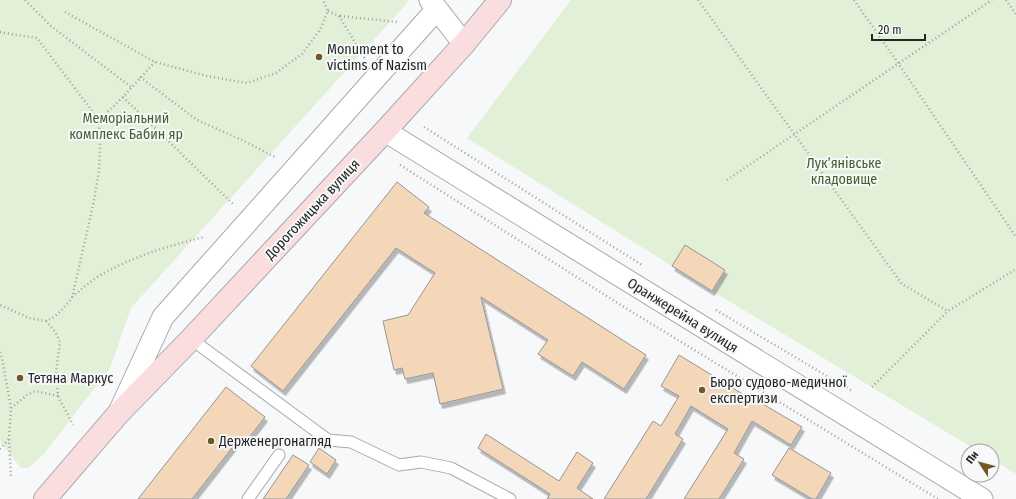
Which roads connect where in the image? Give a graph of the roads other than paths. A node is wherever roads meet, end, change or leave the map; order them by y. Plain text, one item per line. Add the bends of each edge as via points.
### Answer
1 (500, 0) edge
2 (433, 4) edge
3 (464, 44) junction
4 (385, 131) junction
5 (191, 340) junction
6 (118, 414) junction
7 (279, 455) dead end
8 (45, 499) edge
9 (248, 499) edge
10 (510, 499) edge
11 (982, 499) edge

1 - 3 street, Дорогожицька вулиця
2 - 3 street
2 - 6 street, Дорогожицька вулиця via 163,317
3 - 4 street, Дорогожицька вулиця
4 - 5 street, Дорогожицька вулиця
4 - 11 street, Оранжерейна вулиця
5 - 6 street, Дорогожицька вулиця
5 - 10 lane via 328,440 351,442 399,465 421,462 451,468
6 - 8 street, Дорогожицька вулиця
7 - 9 lane

